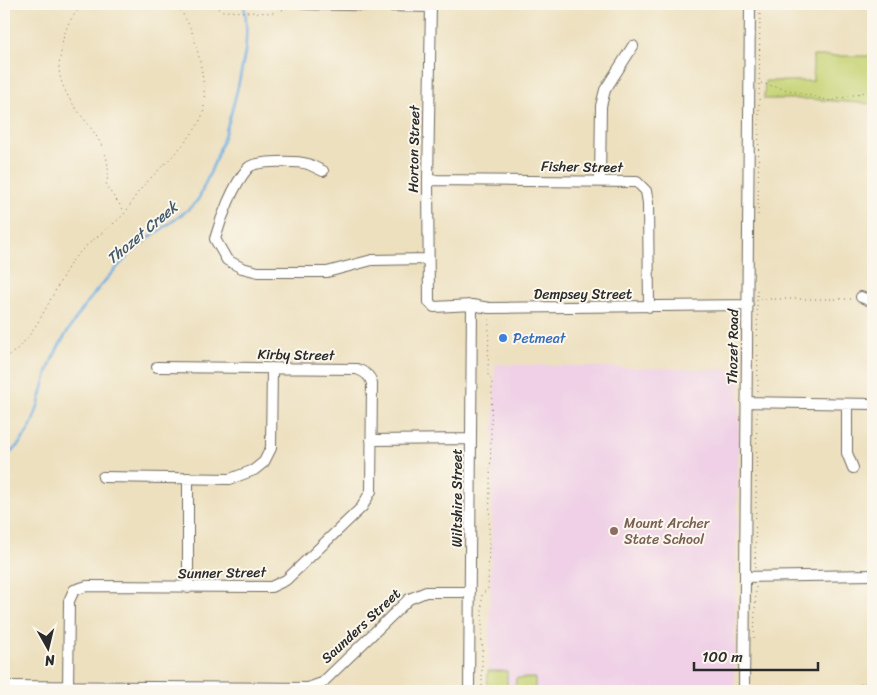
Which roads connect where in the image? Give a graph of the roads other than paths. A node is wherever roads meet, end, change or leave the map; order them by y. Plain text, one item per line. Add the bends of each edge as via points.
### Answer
1 (306, 4) edge
2 (750, 4) edge
3 (431, 5) edge
4 (634, 46) dead end
5 (322, 171) dead end
6 (428, 180) junction
7 (600, 180) junction
8 (427, 259) junction
9 (427, 294) joint
10 (861, 297) road end
11 (751, 301) junction
12 (873, 302) edge
13 (472, 304) junction
14 (649, 307) junction
15 (157, 367) dead end
16 (272, 368) junction
17 (746, 402) junction
18 (847, 404) junction
19 (873, 404) edge
20 (471, 439) junction
21 (372, 440) junction
22 (852, 468) dead end
23 (103, 477) dead end
24 (188, 478) junction
25 (873, 575) edge
26 (751, 577) junction
27 (188, 588) junction
28 (470, 592) junction
29 (4, 686) edge
30 (68, 689) edge
31 (469, 691) edge
32 (744, 691) edge

1 - 3 street
2 - 11 street, Thozet Road
3 - 6 street, Horton Street
4 - 7 street via 605,90 601,106
5 - 8 street via 308,164 267,162 255,163 248,168 233,194 215,239 227,260 258,272 301,273 327,272 372,260
6 - 7 street, Fisher Street
6 - 8 street, Horton Street
7 - 14 street, Fisher Street via 637,182 646,191
8 - 9 street, Horton Street
9 - 13 street, Dempsey Street via 434,307
10 - 12 street
11 - 14 street, Dempsey Street
11 - 17 street, Thozet Road
13 - 14 street, Dempsey Street via 489,308
13 - 20 street, Wiltshire Street
15 - 16 street, Kirby Street
16 - 21 street, Kirby Street via 363,371 372,384
16 - 24 street via 272,441 264,462 239,477
17 - 18 street
17 - 26 street, Thozet Road
18 - 19 street
18 - 22 street via 848,453
20 - 21 street
20 - 28 street, Wiltshire Street
21 - 27 street, Sunner Street via 372,484 367,499 286,580 263,588
23 - 24 street
24 - 27 street
25 - 26 street
26 - 32 street, Thozet Road
27 - 30 street, Sunner Street via 87,586 74,590 69,601
28 - 30 street, Saunders Street via 426,592 410,599 322,683 308,688
28 - 31 street, Wiltshire Street
29 - 30 street, Saunders Street

